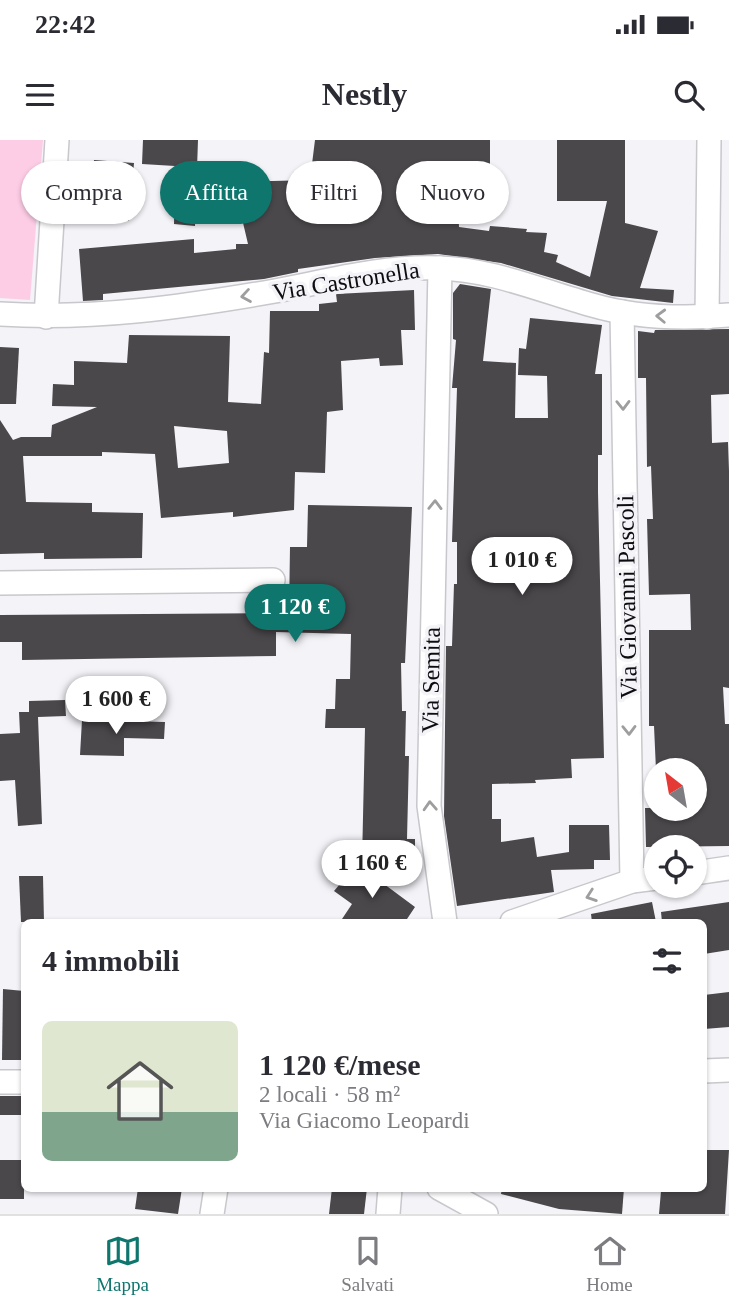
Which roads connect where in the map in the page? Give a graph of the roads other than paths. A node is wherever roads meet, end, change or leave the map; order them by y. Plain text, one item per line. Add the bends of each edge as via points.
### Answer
1 (57, 140) edge
2 (709, 140) edge
3 (440, 268) junction
4 (622, 312) junction
5 (0, 314) edge
6 (718, 316) edge
7 (46, 317) junction
8 (273, 580) dead end
9 (0, 583) edge
10 (729, 868) edge
11 (707, 871) edge
12 (644, 880) edge
13 (632, 881) junction
14 (445, 919) edge
15 (521, 919) edge
16 (729, 1070) edge
17 (707, 1071) edge
18 (0, 1082) edge
19 (21, 1082) edge
20 (215, 1192) edge
21 (390, 1192) edge
22 (446, 1192) edge
23 (212, 1214) edge
24 (388, 1214) edge
25 (486, 1214) edge

1 - 7 street
2 - 6 street
3 - 4 street, Via Castronella via 503,277
3 -> 7 street, Via Castronella via 382,272 134,312
14 -> 3 street, Via Semita via 429,806
6 -> 4 street, Via Castronella
4 -> 13 street, Via Giovanni Pascoli
5 - 7 street, Via Castronella
8 - 9 street
10 - 11 street
12 - 13 street
13 -> 15 street
16 - 17 street
18 - 19 street
20 - 23 street
21 - 24 street
22 - 25 street

